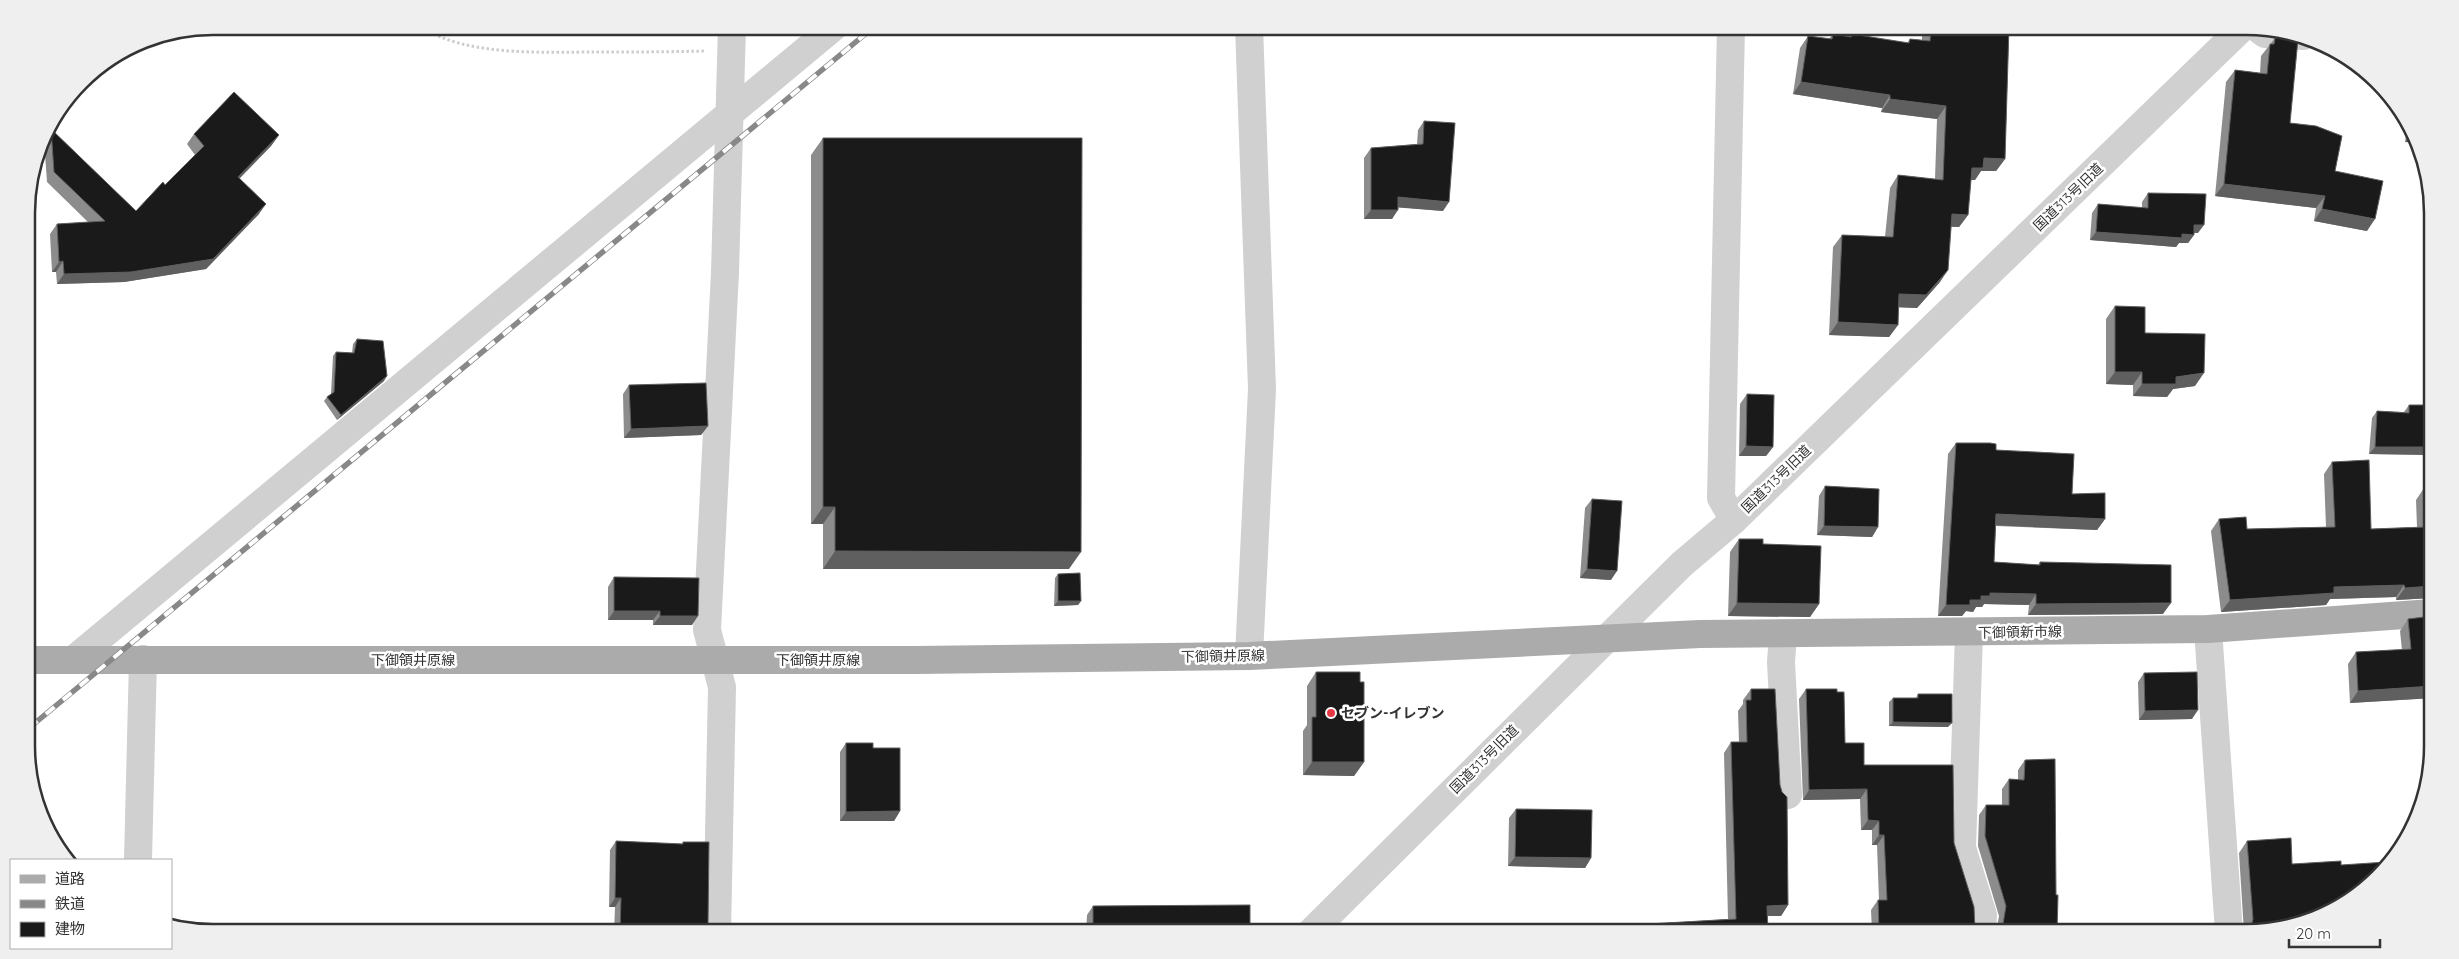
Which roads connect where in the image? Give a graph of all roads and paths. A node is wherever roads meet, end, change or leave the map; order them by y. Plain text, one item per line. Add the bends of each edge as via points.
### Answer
1 (435, 35) edge
2 (824, 35) edge
3 (1249, 35) edge
4 (1731, 35) edge
5 (2235, 35) edge
6 (732, 39) edge
7 (729, 113) junction
8 (1734, 520) junction
9 (2424, 614) edge
10 (2208, 629) junction
11 (1969, 633) junction
12 (1783, 635) junction
13 (1607, 638) junction
14 (1249, 656) junction
15 (35, 660) edge
16 (73, 660) junction
17 (143, 660) junction
18 (715, 660) junction
19 (1788, 794) dead end
20 (138, 859) edge
21 (717, 924) edge
22 (1318, 924) edge
23 (1982, 924) edge
24 (2228, 924) edge

1 - 6 path via 476,46 518,52
2 - 7 street
3 - 14 street via 1262,389
4 - 8 street via 1721,498
5 - 8 street, 国道313号旧道
6 - 7 street
7 - 16 street
7 - 18 street via 725,272 707,630
8 - 13 street, 国道313号旧道 via 1682,564
9 - 10 main road, 下御領新市線
10 - 11 main road, 下御領新市線
10 - 24 street
11 - 12 main road, 下御領新市線
11 - 23 street via 1962,848 1983,915
12 - 13 main road, 下御領新市線
12 - 19 street via 1781,662
13 - 14 main road, 下御領井原線
13 - 22 street, 国道313号旧道
14 - 18 main road, 下御領井原線
15 - 16 main road, 下御領井原線
16 - 17 main road, 下御領井原線
17 - 18 main road, 下御領井原線
17 - 20 street
18 - 21 street via 722,687

